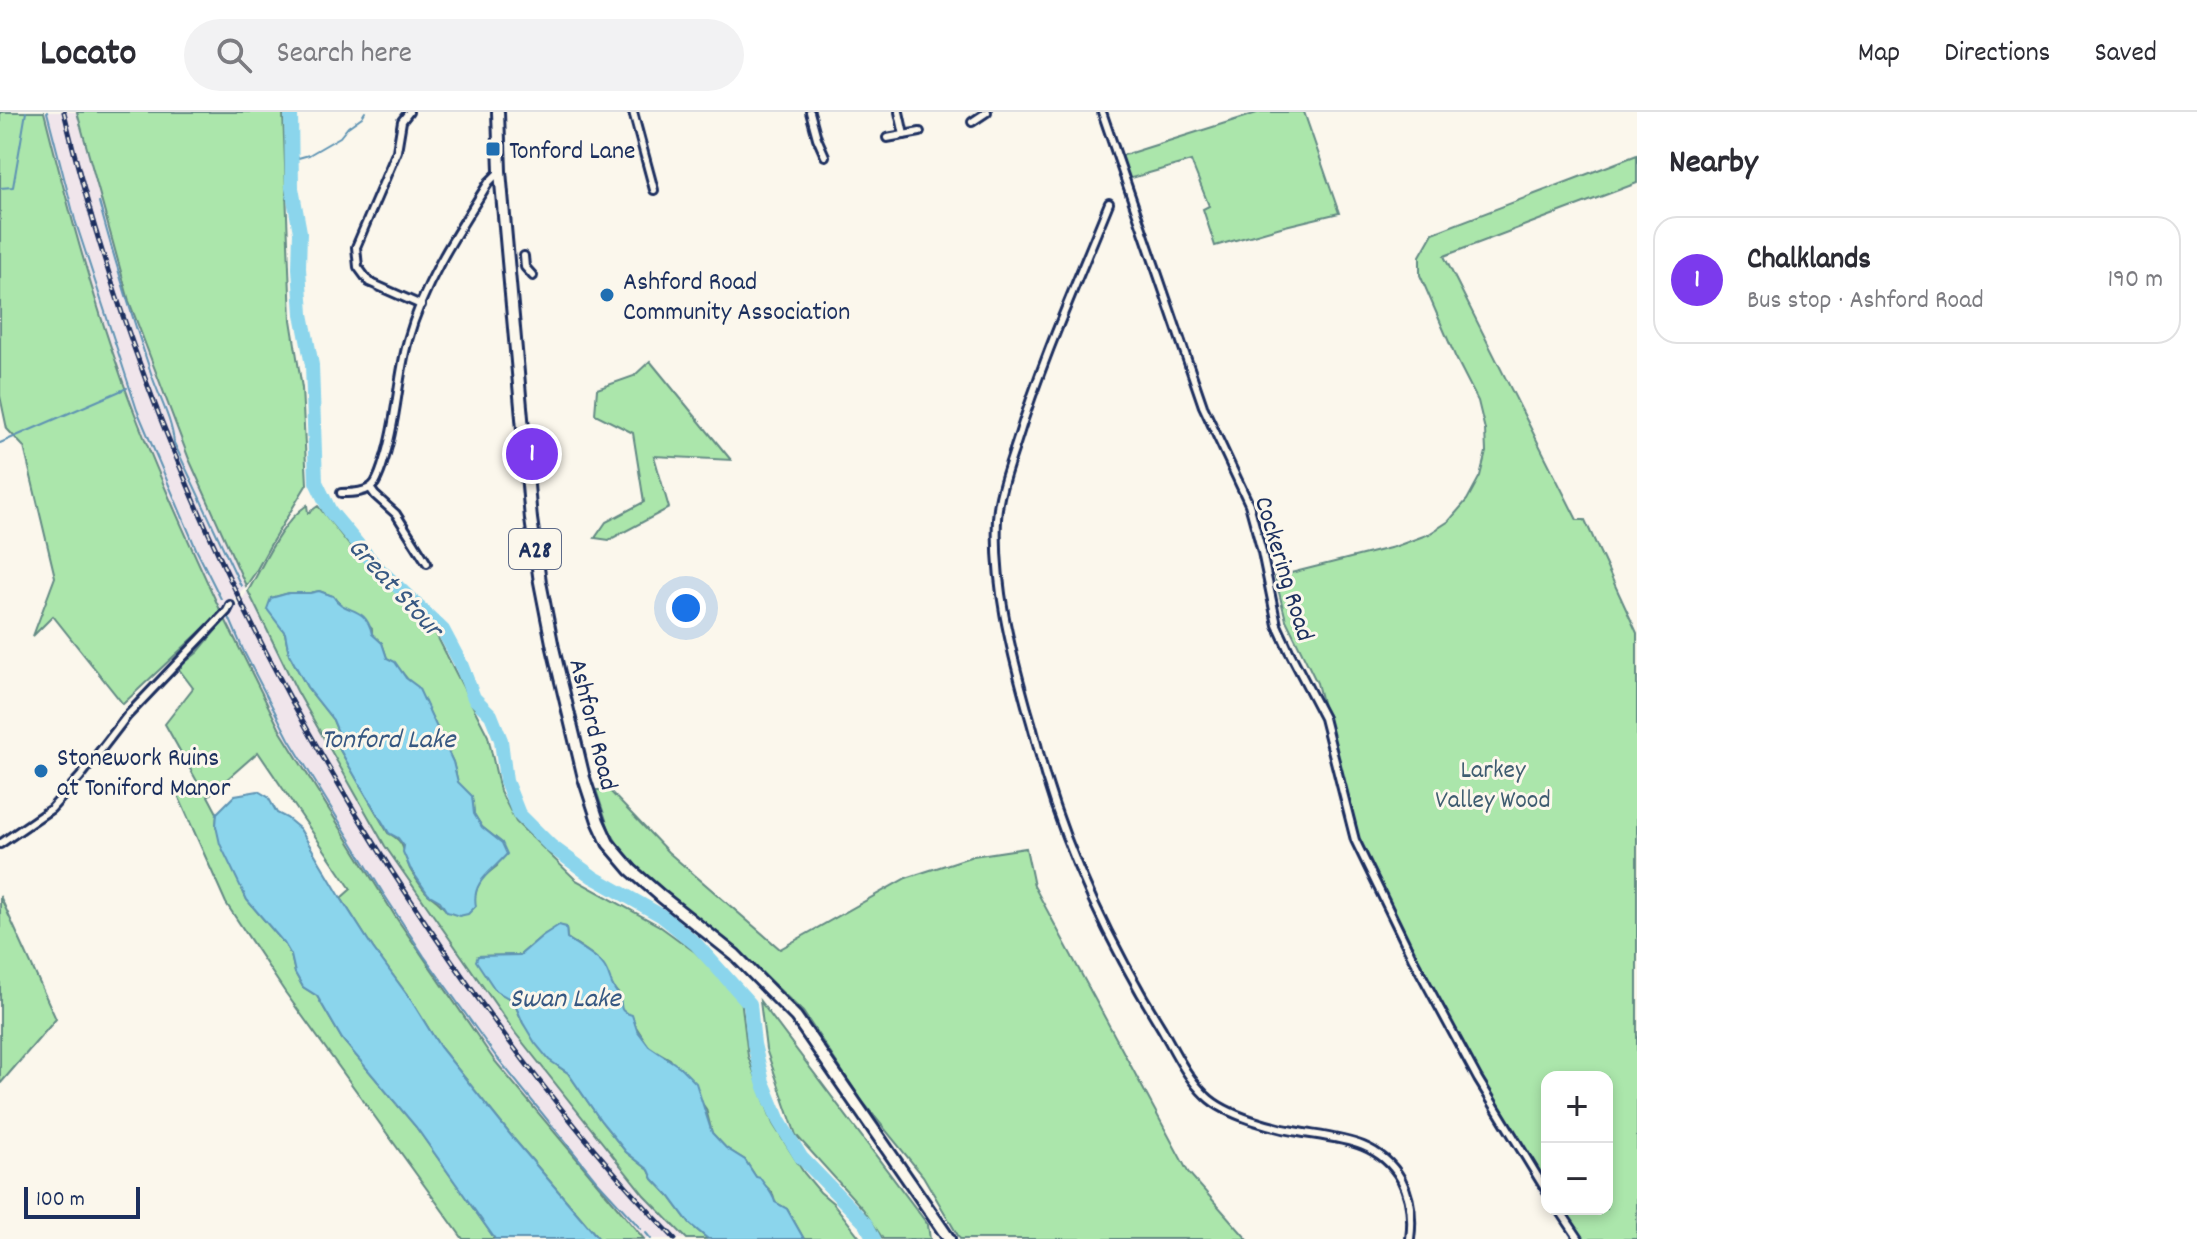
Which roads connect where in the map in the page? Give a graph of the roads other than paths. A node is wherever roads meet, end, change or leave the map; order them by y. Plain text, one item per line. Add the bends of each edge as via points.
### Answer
1 (409, 112) edge
2 (498, 112) edge
3 (633, 112) edge
4 (810, 112) edge
5 (899, 112) edge
6 (1102, 112) edge
7 (982, 113) edge
8 (972, 122) dead end
9 (920, 132) dead end
10 (904, 135) junction
11 (887, 138) dead end
12 (825, 156) dead end
13 (500, 171) junction
14 (654, 190) dead end
15 (1109, 203) dead end
16 (524, 256) dead end
17 (533, 276) dead end
18 (421, 305) junction
19 (370, 488) junction
20 (341, 493) dead end
21 (417, 549) junction
22 (409, 553) dead end
23 (427, 563) dead end
24 (230, 605) dead end
25 (0, 844) edge
26 (1541, 1182) edge
27 (1563, 1215) edge
28 (936, 1221) junction
29 (942, 1239) edge
30 (949, 1239) edge
31 (1410, 1239) edge
32 (1579, 1239) edge

1 - 18 street via 356,247 358,267 369,282
2 - 13 highway, Ashford Road / A28
3 - 14 street
4 - 12 street
5 - 10 street
6 - 26 street, Cockering Road via 1203,406 1249,504 1277,625 1324,718 1355,840 1478,1079
7 - 8 street
9 - 10 street
10 - 11 street
13 - 18 street via 453,241
13 - 28 highway, Ashford Road / A28 via 540,582 598,821 631,870 735,955 796,1017
15 - 31 street via 1028,403 997,517 1007,637 1045,775 1113,944 1197,1086 1212,1102 1241,1117 1345,1138 1377,1152 1406,1189
16 - 17 street
18 - 19 street via 404,356 388,450
19 - 20 street
19 - 21 street via 396,514
21 - 22 street
21 - 23 street
24 - 25 street via 127,716 51,809
27 - 32 street
28 - 29 highway, Ashford Road / A28
28 - 30 highway, Ashford Road / A28

